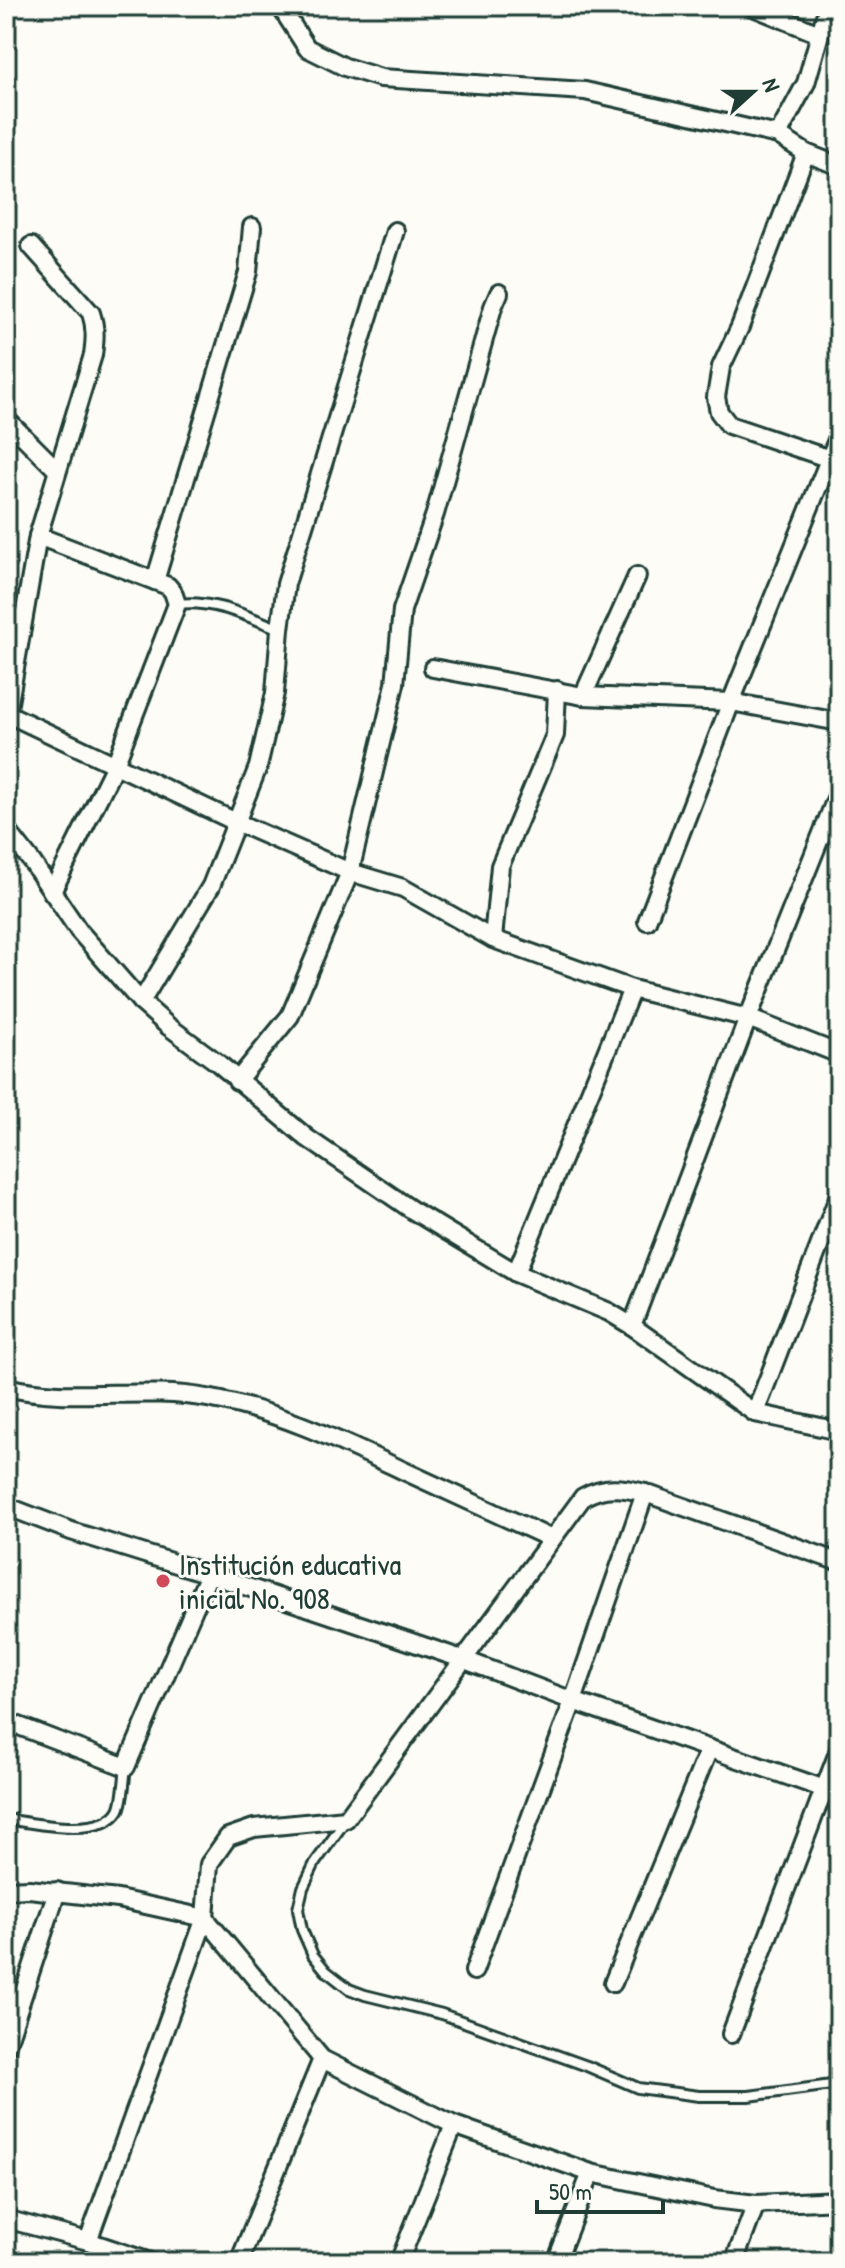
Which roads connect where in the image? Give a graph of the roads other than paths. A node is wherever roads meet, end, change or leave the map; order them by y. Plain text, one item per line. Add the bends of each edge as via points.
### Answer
1 (280, 6) edge
2 (751, 6) edge
3 (828, 6) edge
4 (819, 34) junction
5 (778, 135) junction
6 (806, 153) junction
7 (839, 166) edge
8 (252, 227) dead end
9 (395, 231) dead end
10 (31, 246) dead end
11 (499, 293) dead end
12 (6, 419) edge
13 (839, 435) edge
14 (835, 461) edge
15 (57, 470) junction
16 (38, 536) junction
17 (637, 576) dead end
18 (155, 581) junction
19 (177, 604) junction
20 (6, 609) edge
21 (22, 627) junction
22 (280, 629) junction
23 (433, 668) dead end
24 (557, 690) junction
25 (583, 696) junction
26 (731, 702) junction
27 (7, 717) edge
28 (839, 722) edge
29 (115, 765) junction
30 (839, 791) edge
31 (236, 822) junction
32 (6, 829) edge
33 (350, 872) junction
34 (52, 892) junction
35 (647, 921) dead end
36 (493, 939) junction
37 (632, 989) junction
38 (141, 1002) junction
39 (748, 1018) junction
40 (839, 1054) edge
41 (237, 1081) junction
42 (839, 1195) edge
43 (516, 1273) junction
44 (632, 1326) junction
45 (6, 1387) edge
46 (755, 1413) junction
47 (839, 1431) edge
48 (645, 1493) junction
49 (6, 1506) edge
50 (552, 1539) junction
51 (839, 1562) edge
52 (209, 1574) junction
53 (462, 1659) junction
54 (573, 1701) junction
55 (6, 1721) edge
56 (709, 1749) junction
57 (839, 1750) edge
58 (126, 1767) junction
59 (832, 1791) edge
60 (6, 1819) edge
61 (346, 1819) junction
62 (6, 1890) edge
63 (57, 1891) junction
64 (205, 1918) junction
65 (474, 1971) dead end
66 (613, 1983) dead end
67 (731, 2034) dead end
68 (6, 2047) edge
69 (322, 2059) junction
70 (839, 2084) edge
71 (454, 2125) junction
72 (591, 2173) junction
73 (839, 2200) edge
74 (756, 2204) junction
75 (6, 2219) edge
76 (88, 2241) junction
77 (150, 2262) edge
78 (239, 2262) edge
79 (399, 2262) edge
80 (556, 2262) edge
81 (734, 2262) edge

1 - 5 street via 307,48 381,78 585,91
2 - 4 street
3 - 4 street
4 - 5 street via 806,83
5 - 6 street
6 - 7 street
6 - 14 street via 721,367 716,397 729,425
8 - 18 street via 248,272
9 - 22 street via 286,584
10 - 15 street via 91,313 95,327 93,355
11 - 33 street via 402,610 395,684
12 - 15 street
13 - 14 street
14 - 26 street
15 - 16 street
16 - 18 street
16 - 21 street
17 - 25 street
18 - 19 street via 168,586
19 - 22 lane via 228,610
19 - 29 street
20 - 21 street
21 - 27 street
22 - 31 street via 275,693 258,767
23 - 24 street
24 - 25 street
24 - 36 street via 555,735 500,866
25 - 26 street
26 - 28 street
26 - 35 street
27 - 29 street
29 - 31 street
29 - 34 street
30 - 39 street
31 - 33 street
31 - 38 street via 211,886
32 - 34 street
33 - 36 street via 403,888
33 - 41 street via 290,1016
34 - 38 street
36 - 37 street
37 - 39 street
37 - 43 street
38 - 41 street
39 - 40 street
39 - 44 street
41 - 43 street via 320,1147
42 - 46 street
43 - 44 street
44 - 46 street
45 - 50 street via 207,1398 278,1417
46 - 47 street
48 - 50 street via 595,1490 583,1497
48 - 51 street
48 - 54 street
49 - 52 street
50 - 53 street
52 - 53 street
52 - 58 street
53 - 54 street
53 - 61 street
54 - 56 street
54 - 65 street
55 - 58 street
56 - 59 street
56 - 66 street
57 - 59 street
58 - 60 lane via 122,1803 117,1814 103,1822 82,1828
59 - 67 street
61 - 64 street via 254,1828 228,1837 209,1864
61 - 70 lane via 315,1863 298,1909 313,1955 349,1989 442,2014 638,2088 749,2096
62 - 63 street
63 - 64 street
63 - 68 street
64 - 69 street
64 - 76 street
69 - 71 street
69 - 78 street
71 - 72 street
71 - 79 street
72 - 74 street
72 - 80 street
73 - 74 street
74 - 81 street
75 - 76 street
76 - 77 street

